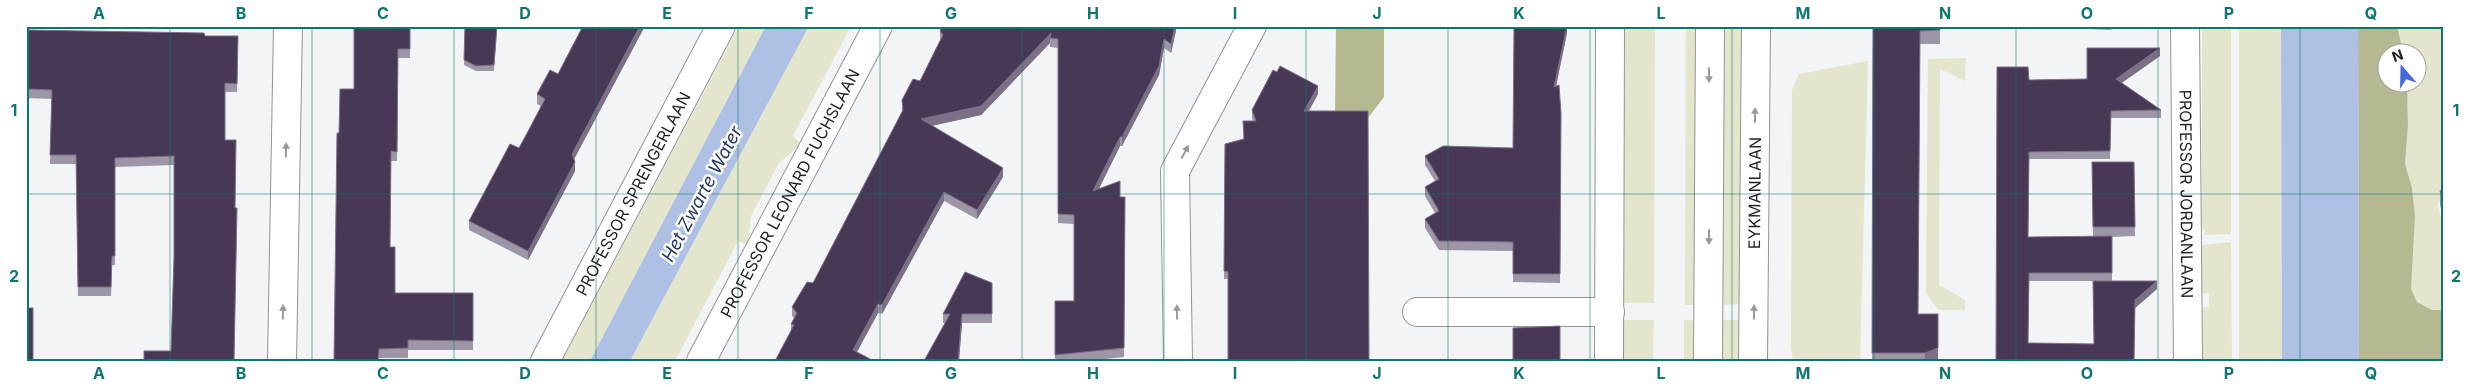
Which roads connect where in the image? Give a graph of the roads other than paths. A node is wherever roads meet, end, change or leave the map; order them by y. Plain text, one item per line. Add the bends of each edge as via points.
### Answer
1 (288, 26) edge
2 (721, 26) edge
3 (878, 26) edge
4 (1252, 26) edge
5 (1610, 26) edge
6 (1710, 26) edge
7 (1756, 26) edge
8 (2185, 26) edge
9 (1417, 312) dead end
10 (1610, 312) junction
11 (282, 361) edge
12 (545, 361) edge
13 (701, 361) edge
14 (1178, 361) edge
15 (1609, 361) edge
16 (1708, 361) edge
17 (1753, 361) edge
18 (2188, 361) edge

11 -> 1 street
2 - 12 street, PROFESSOR SPRENGERLAAN
3 - 13 street, PROFESSOR LEONARD FUCHSLAAN
14 -> 4 street via 1175,171
5 - 10 street
6 -> 16 street
17 -> 7 street, EYKMANLAAN
8 - 18 street, PROFESSOR JORDANLAAN
9 - 10 street
10 - 15 street

